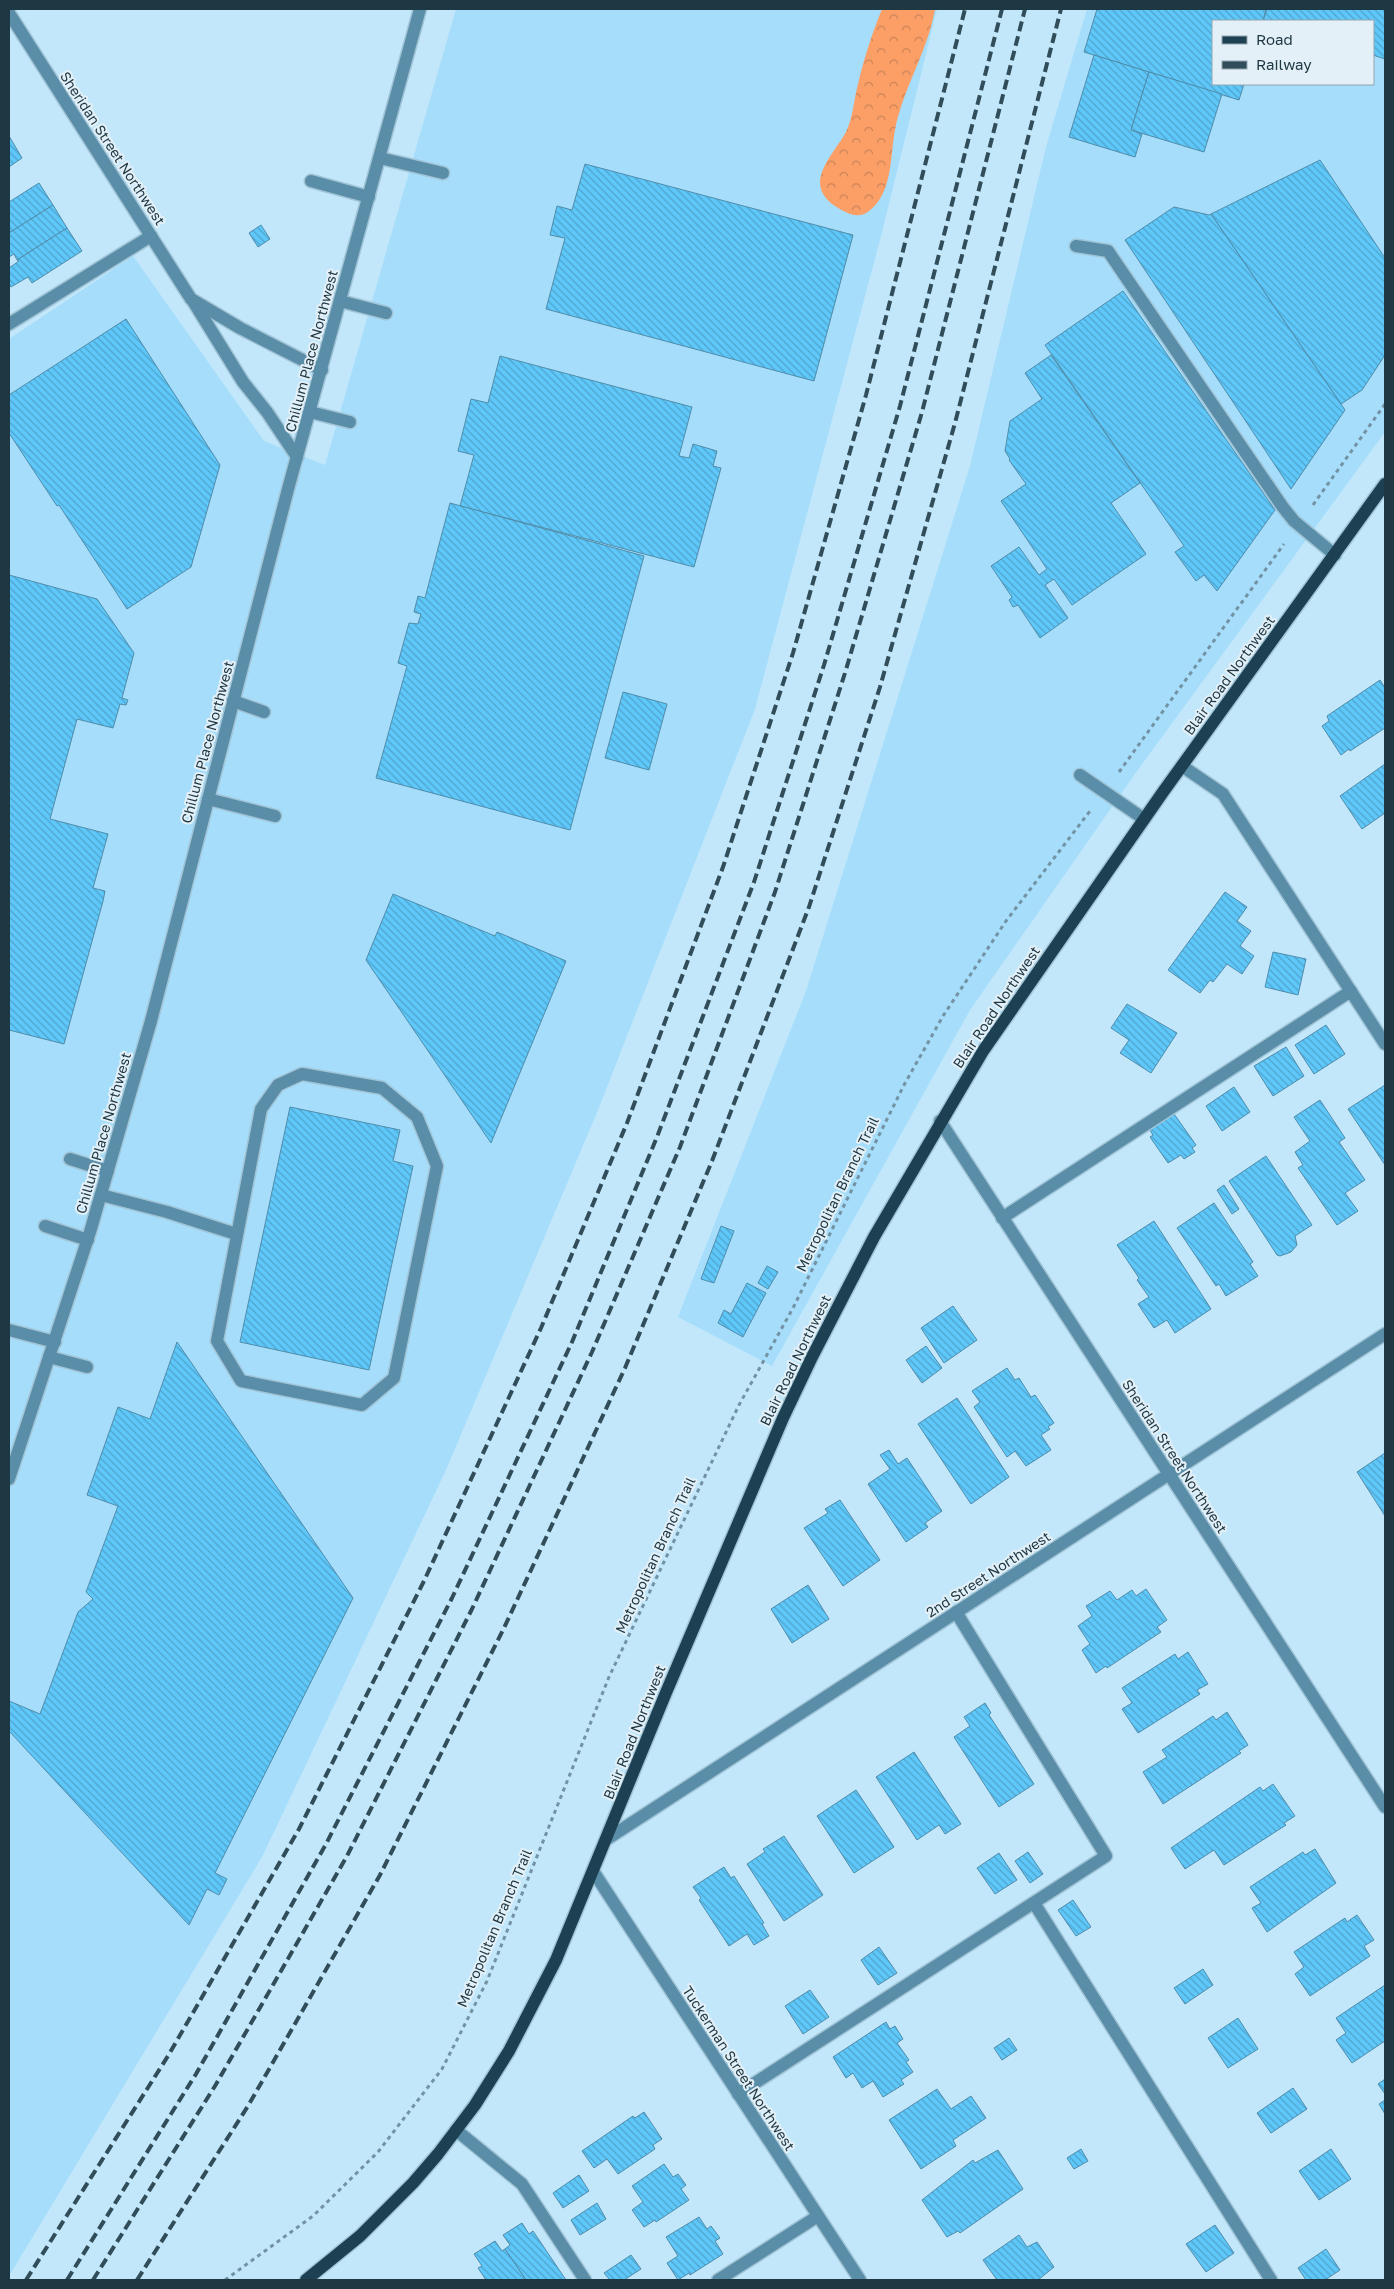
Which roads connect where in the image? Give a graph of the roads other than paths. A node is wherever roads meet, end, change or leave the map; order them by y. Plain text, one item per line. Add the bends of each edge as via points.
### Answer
1 (420, 9) edge
2 (9, 13) edge
3 (380, 158) junction
4 (443, 173) dead end
5 (310, 182) dead end
6 (369, 197) junction
7 (151, 236) junction
8 (1076, 246) dead end
9 (191, 299) junction
10 (340, 301) junction
11 (386, 313) dead end
12 (9, 324) edge
13 (322, 370) junction
14 (310, 412) junction
15 (350, 422) dead end
16 (297, 457) junction
17 (1385, 487) edge
18 (1335, 555) junction
19 (233, 701) junction
20 (264, 712) dead end
21 (1182, 766) junction
22 (1080, 775) dead end
23 (208, 799) junction
24 (275, 816) dead end
25 (1144, 819) junction
26 (1351, 991) junction
27 (1385, 1044) edge
28 (940, 1121) junction
29 (70, 1159) dead end
30 (108, 1171) junction
31 (101, 1195) junction
32 (1002, 1218) junction
33 (45, 1226) dead end
34 (236, 1234) junction
35 (88, 1240) junction
36 (9, 1330) edge
37 (1385, 1334) edge
38 (54, 1342) junction
39 (50, 1357) junction
40 (87, 1368) dead end
41 (1169, 1474) junction
42 (9, 1479) edge
43 (956, 1612) junction
44 (1385, 1807) edge
45 (606, 1839) junction
46 (593, 1871) junction
47 (1034, 1903) junction
48 (738, 2094) junction
49 (456, 2130) junction
50 (818, 2216) junction
51 (306, 2280) edge
52 (585, 2280) edge
53 (718, 2280) edge
54 (860, 2280) edge
55 (1270, 2280) edge

1 - 3 street, Chillum Place Northwest
2 - 7 street, Sheridan Street Northwest
3 - 4 street
3 - 6 street, Chillum Place Northwest
5 - 6 street
6 - 10 street, Chillum Place Northwest
7 - 9 street, Sheridan Street Northwest
7 - 12 street
8 - 18 street via 1108,250 1282,506
9 - 13 street, Sheridan Street Northwest
9 - 16 street, Sheridan Street Northwest via 243,382 268,412
10 - 11 street
10 - 13 street, Chillum Place Northwest
13 - 14 street, Chillum Place Northwest
14 - 15 street
14 - 16 street, Chillum Place Northwest
16 - 19 street, Chillum Place Northwest
17 - 18 main road, Blair Road Northwest
18 - 21 main road, Blair Road Northwest
19 - 20 street
19 - 23 street, Chillum Place Northwest
21 - 25 main road, Blair Road Northwest
21 - 26 street via 1223,794
22 - 25 street
23 - 24 street
23 - 30 street, Chillum Place Northwest via 151,1021
25 - 28 main road, Blair Road Northwest via 983,1050
26 - 27 street
26 - 32 street
28 - 32 street, Sheridan Street Northwest
28 - 45 main road, Blair Road Northwest via 842,1297 787,1409
29 - 30 street
30 - 31 street, Chillum Place Northwest
31 - 34 street
31 - 35 street, Chillum Place Northwest
32 - 41 street, Sheridan Street Northwest
33 - 35 street
34 - 34 street via 217,1341 241,1380 362,1405 394,1378 437,1166 417,1117 382,1088 302,1074 278,1085 261,1109
35 - 38 street, Chillum Place Northwest
36 - 38 street
37 - 41 street, 2nd Street Northwest
38 - 39 street, Chillum Place Northwest
39 - 40 street
39 - 42 street, Chillum Place Northwest
41 - 43 street, 2nd Street Northwest
41 - 44 street, Sheridan Street Northwest
43 - 45 street, 2nd Street Northwest
43 - 47 street via 1106,1856
45 - 46 main road, Blair Road Northwest
46 - 48 street, Tuckerman Street Northwest
46 - 49 main road, Blair Road Northwest via 549,1976 520,2033
47 - 48 street
47 - 55 street
48 - 50 street, Tuckerman Street Northwest
49 - 51 main road, Blair Road Northwest via 387,2210 346,2249
49 - 52 street via 522,2184
50 - 53 street
50 - 54 street, Tuckerman Street Northwest

